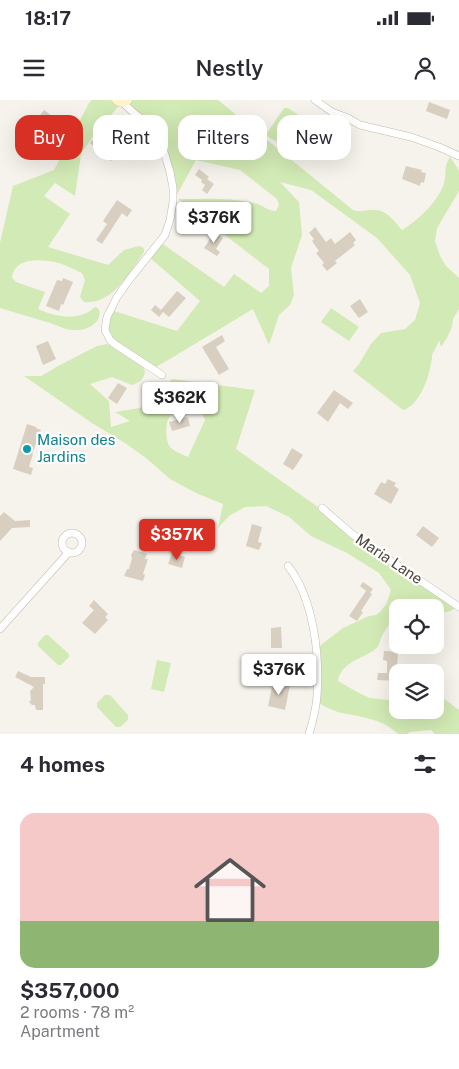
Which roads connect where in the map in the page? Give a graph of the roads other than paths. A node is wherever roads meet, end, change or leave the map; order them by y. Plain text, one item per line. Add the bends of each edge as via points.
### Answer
1 (122, 100) edge
2 (315, 100) edge
3 (459, 156) edge
4 (162, 375) dead end
5 (322, 508) dead end
6 (69, 552) dead end
7 (288, 566) dead end
8 (459, 607) edge
9 (0, 628) edge
10 (309, 734) edge

1 - 4 street via 158,135 170,172 173,202 165,235 117,297 107,317 105,330 116,345
2 - 3 street via 360,125 411,137
5 - 8 street, Maria Lane via 352,534
6 - 9 street
7 - 10 street via 306,604 316,651 317,696

